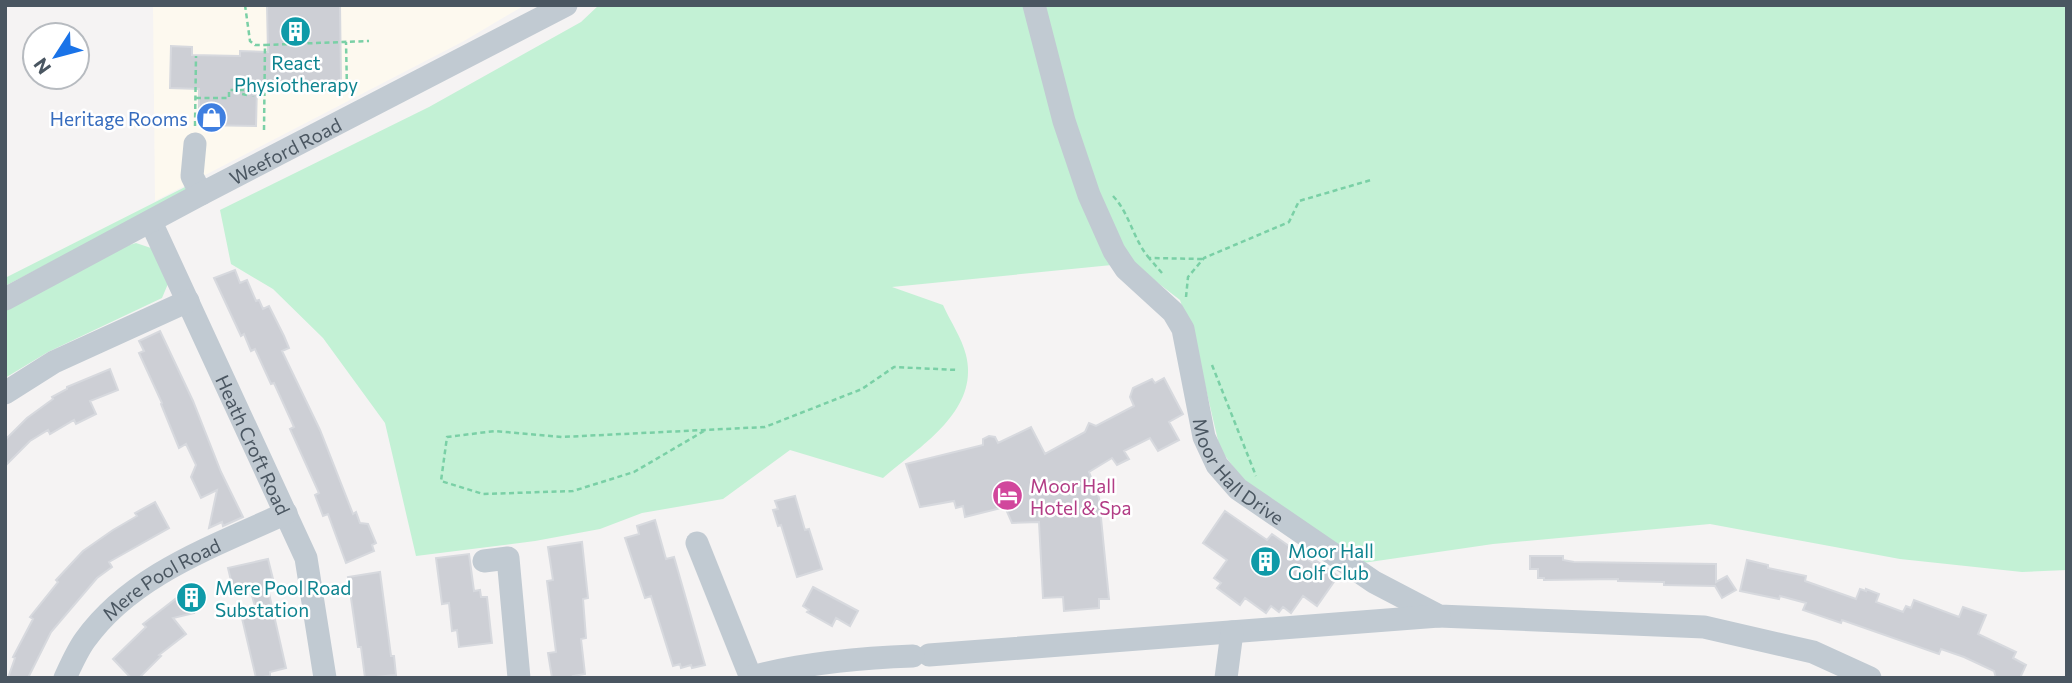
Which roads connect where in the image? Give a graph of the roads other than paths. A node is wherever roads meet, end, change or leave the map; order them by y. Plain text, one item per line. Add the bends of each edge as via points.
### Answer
1 (566, 5) edge
2 (1034, 5) edge
3 (195, 144) road end
4 (201, 194) junction
5 (151, 222) junction
6 (5, 299) edge
7 (188, 301) junction
8 (5, 393) edge
9 (286, 513) junction
10 (697, 543) dead end
11 (484, 561) dead end
12 (1439, 616) junction
13 (1233, 632) junction
14 (751, 677) edge
15 (65, 678) edge
16 (326, 678) edge
17 (519, 678) edge
18 (1226, 678) edge
19 (1870, 678) edge

1 - 4 street, Weeford Road
2 - 12 street, Moor Hall Drive via 1089,195 1126,269 1173,312 1183,328 1196,400 1217,465 1238,489 1265,508 1374,582
3 - 4 street via 192,176
4 - 5 street, Weeford Road
5 - 6 street, Weeford Road
5 - 7 street, Heath Croft Road
7 - 8 street via 54,362
7 - 9 street, Heath Croft Road
9 - 15 street, Mere Pool Road via 132,591 85,640
9 - 16 street, Heath Croft Road via 306,558
10 - 14 street
11 - 17 street via 519,556
12 - 13 street
12 - 19 street, Moor Hall Drive via 1704,627 1813,652
13 - 14 street via 824,662
13 - 18 street

